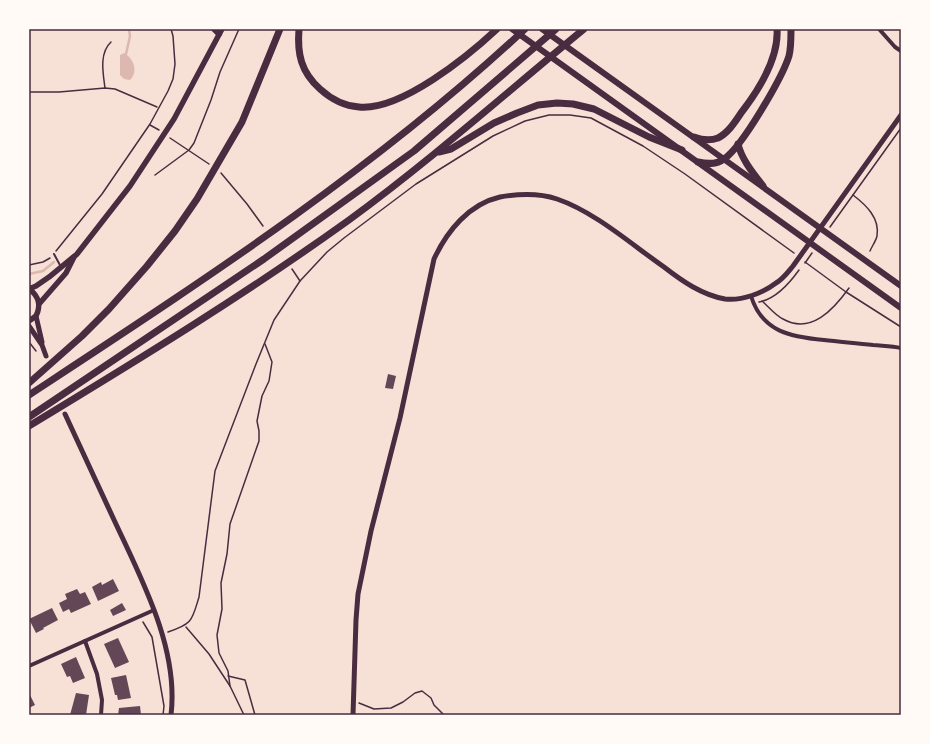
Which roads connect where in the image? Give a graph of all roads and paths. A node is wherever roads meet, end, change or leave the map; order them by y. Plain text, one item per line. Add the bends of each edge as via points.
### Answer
1 (171, 29) edge
2 (214, 29) edge
3 (239, 29) edge
4 (280, 29) edge
5 (299, 29) edge
6 (512, 29) edge
7 (524, 29) edge
8 (542, 29) edge
9 (556, 29) edge
10 (584, 29) edge
11 (777, 29) edge
12 (791, 29) edge
13 (879, 29) edge
14 (220, 32) edge
15 (495, 32) edge
16 (111, 42) dead end
17 (901, 51) edge
18 (105, 88) junction
19 (29, 92) edge
20 (158, 107) junction
21 (901, 115) edge
22 (901, 128) edge
23 (694, 137) junction
24 (738, 144) junction
25 (189, 150) junction
26 (682, 150) junction
27 (437, 153) junction
28 (724, 159) junction
29 (698, 162) junction
30 (210, 165) dead end
31 (220, 172) dead end
32 (155, 175) dead end
33 (763, 186) junction
34 (853, 195) junction
35 (263, 226) dead end
36 (830, 227) dead end
37 (870, 250) dead end
38 (812, 252) dead end
39 (54, 254) junction
40 (77, 254) junction
41 (794, 254) dead end
42 (801, 259) dead end
43 (804, 264) dead end
44 (29, 265) edge
45 (61, 266) junction
46 (290, 267) dead end
47 (300, 281) junction
48 (901, 286) edge
49 (849, 288) dead end
50 (29, 289) edge
51 (846, 292) junction
52 (751, 296) junction
53 (762, 301) dead end
54 (39, 304) junction
55 (901, 308) edge
56 (36, 316) junction
57 (29, 322) edge
58 (29, 326) edge
59 (901, 327) edge
60 (265, 343) junction
61 (42, 345) junction
62 (901, 348) edge
63 (46, 356) dead end
64 (29, 383) edge
65 (29, 395) edge
66 (65, 414) dead end
67 (29, 417) edge
68 (29, 426) edge
69 (154, 610) junction
70 (140, 616) junction
71 (186, 626) junction
72 (162, 634) junction
73 (152, 637) junction
74 (85, 641) junction
75 (29, 666) edge
76 (228, 676) junction
77 (230, 686) junction
78 (354, 700) junction
79 (101, 715) edge
80 (163, 715) edge
81 (171, 715) edge
82 (244, 715) edge
83 (255, 715) edge
84 (353, 715) edge
85 (444, 715) edge

1 - 20 path via 175,51 173,79
2 - 14 highway
3 - 25 path
4 - 64 highway via 242,122 175,231 109,309
5 - 15 highway via 299,55 307,74 333,99 358,107 384,104 413,91 460,60
6 - 26 highway
7 - 65 highway via 401,135 331,189 189,290
8 - 23 highway
9 - 67 highway via 414,151 258,264
10 - 27 highway
11 - 23 highway via 774,51 766,73 756,93 729,130 711,140
12 - 24 highway via 789,55 781,74
13 - 17 street via 894,47
14 - 40 main road via 174,119 156,147 130,186
16 - 18 path via 107,46 103,68
18 - 19 path
18 - 20 path via 115,89
20 - 39 path via 150,124 102,194
21 - 52 street via 793,266 776,284
22 - 34 path
23 - 28 highway
24 - 28 highway
24 - 33 highway via 745,161
25 - 30 path
25 - 32 path
26 - 27 highway via 649,137 594,109 557,103 538,105 517,113 494,123 451,149
26 - 29 highway
27 - 68 highway via 273,273 187,330
28 - 29 highway via 711,164
28 - 33 highway
29 - 55 highway
31 - 35 path
33 - 48 highway
34 - 36 path
34 - 37 path via 870,210 876,224 877,235
38 - 43 path
39 - 44 path via 47,260
39 - 45 lane
40 - 45 main road
40 - 54 main road via 66,273
41 - 47 path via 637,142 591,118 549,115 493,136 416,184 327,252
42 - 51 path
45 - 50 main road
46 - 47 path
47 - 60 path via 274,320
49 - 51 path
50 - 54 main road via 36,295
51 - 53 path via 826,314 802,324 783,319
51 - 59 path
52 - 62 street via 764,320 785,334
52 - 78 street via 726,299 686,284 587,213 557,199 542,196 496,198 482,203 462,217 440,246 433,265 400,418 364,560 356,620
54 - 56 main road
56 - 57 main road
56 - 61 street
58 - 61 street
60 - 71 path via 215,471 200,597 194,616
60 - 76 path via 272,362 257,421 259,441 230,524 221,583 222,609 217,635 219,653
61 - 63 street
66 - 69 street
69 - 70 street
69 - 72 street
70 - 73 path
70 - 74 street
71 - 72 path
71 - 77 path
72 - 73 path
72 - 81 street via 172,684
73 - 80 path via 164,706
74 - 75 street
74 - 79 street via 97,674 102,700
76 - 77 path
76 - 83 path via 245,680
77 - 82 path
78 - 84 street
78 - 85 path via 374,709 391,708 415,692 422,692 431,698

